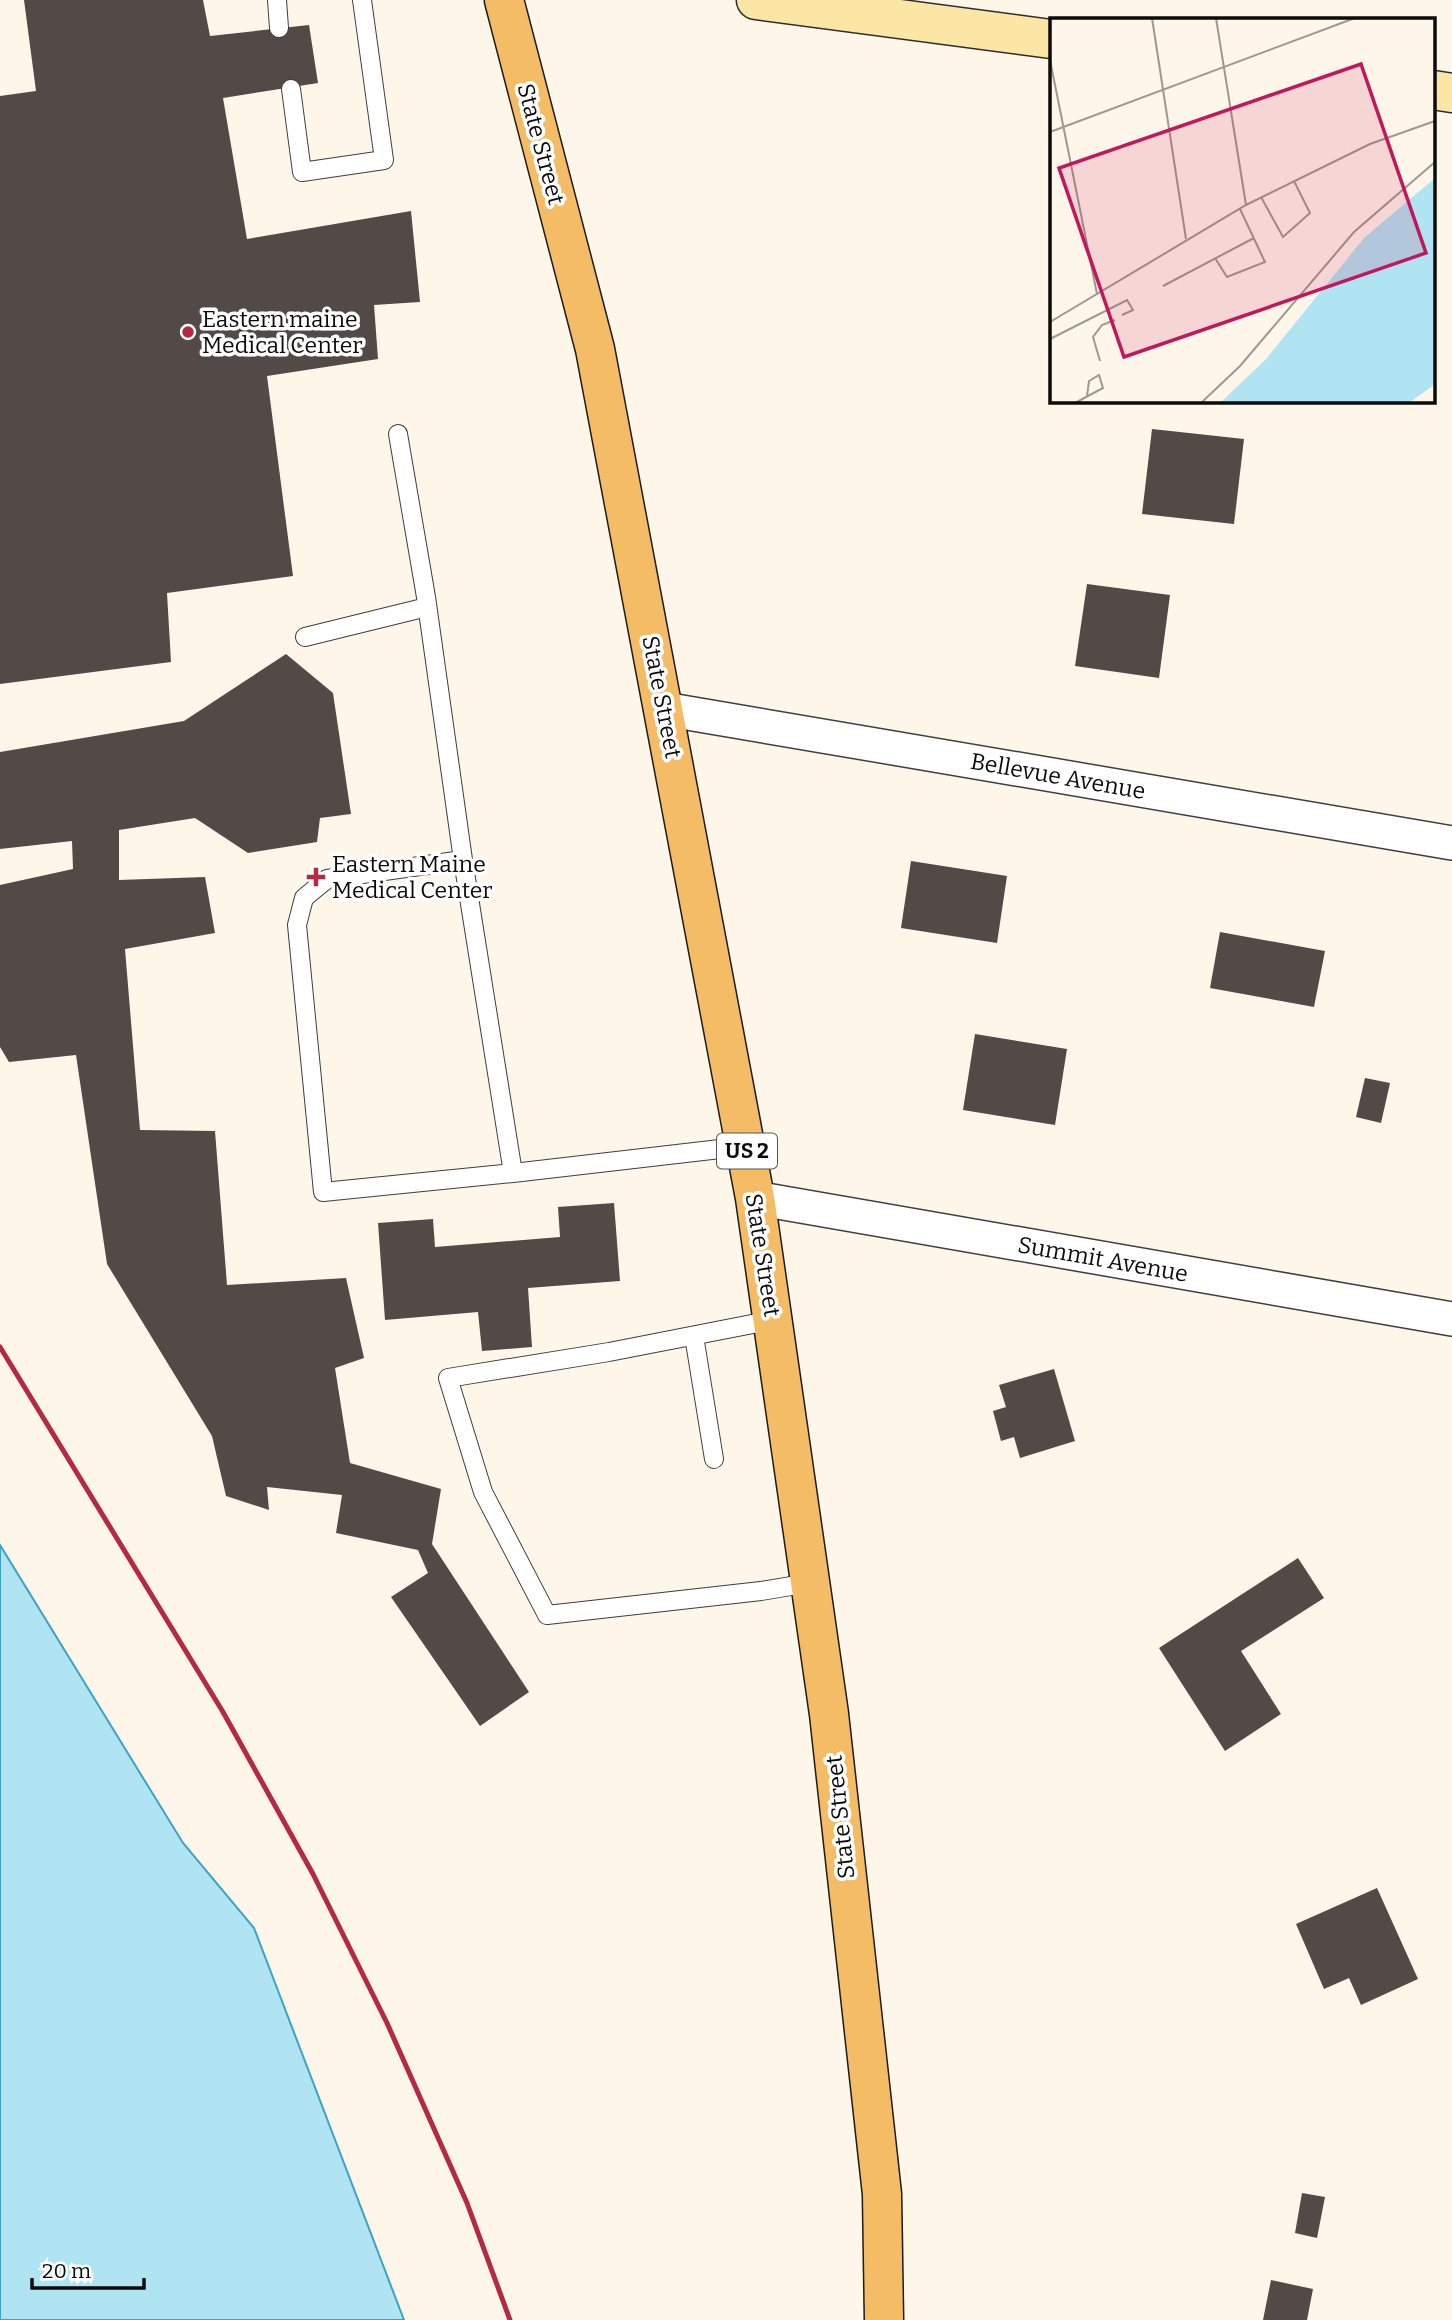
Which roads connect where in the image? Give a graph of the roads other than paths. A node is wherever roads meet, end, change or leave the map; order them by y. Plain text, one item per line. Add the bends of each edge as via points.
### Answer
1 (277, 0) edge
2 (362, 0) edge
3 (504, 0) edge
4 (756, 0) edge
5 (279, 28) dead end
6 (1050, 39) edge
7 (290, 89) dead end
8 (1434, 90) edge
9 (1452, 93) edge
10 (398, 434) dead end
11 (427, 607) junction
12 (305, 637) dead end
13 (664, 709) junction
14 (1452, 843) edge
15 (463, 860) junction
16 (746, 1146) junction
17 (513, 1173) junction
18 (755, 1198) junction
19 (773, 1320) junction
20 (1452, 1320) edge
21 (694, 1336) junction
22 (714, 1459) dead end
23 (809, 1583) junction
24 (884, 2320) edge

1 - 5 lane
2 - 7 lane via 384,160 302,172
3 - 13 main road, State Street / US 2 via 595,349
4 - 6 street
8 - 9 street
10 - 11 lane
11 - 12 lane
11 - 15 lane
13 - 14 street, Bellevue Avenue
13 - 16 main road, State Street / US 2
15 - 17 lane
15 - 17 lane via 327,879 304,898 298,925 323,1192
16 - 17 lane
16 - 18 main road, State Street / US 2
18 - 19 main road, State Street / US 2
18 - 20 street, Summit Avenue
19 - 21 lane
19 - 23 main road, State Street / US 2
21 - 22 lane
21 - 23 lane via 448,1378 483,1492 547,1615
23 - 24 main road, State Street / US 2 via 882,2194

